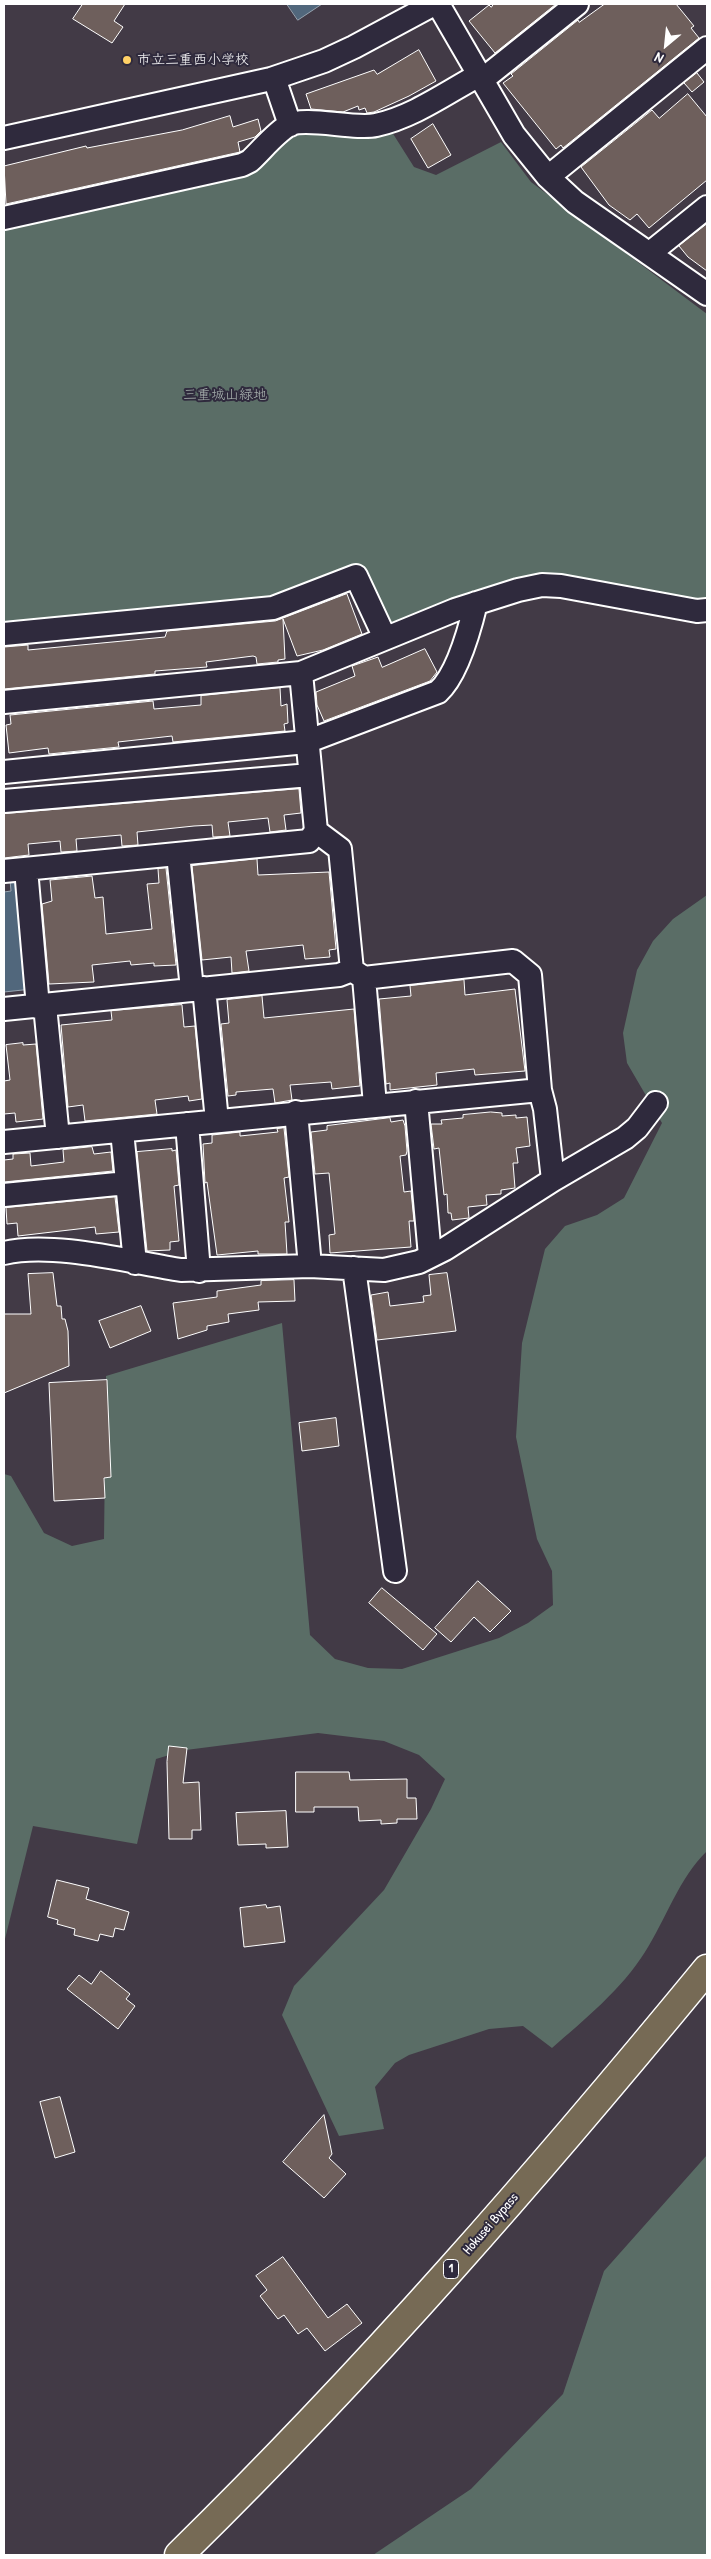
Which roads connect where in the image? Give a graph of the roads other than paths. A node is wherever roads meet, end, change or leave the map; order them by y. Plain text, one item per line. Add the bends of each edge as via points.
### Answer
1 (434, 4) edge
2 (438, 4) edge
3 (577, 4) edge
4 (707, 48) edge
5 (274, 78) junction
6 (480, 78) junction
7 (290, 125) junction
8 (4, 138) edge
9 (548, 177) junction
10 (707, 207) edge
11 (4, 218) edge
12 (650, 254) junction
13 (707, 294) edge
14 (476, 604) junction
15 (707, 610) edge
16 (4, 634) edge
17 (385, 638) junction
18 (301, 673) junction
19 (4, 702) edge
20 (306, 742) junction
21 (4, 772) edge
22 (310, 775) junction
23 (4, 801) edge
24 (316, 831) junction
25 (178, 854) junction
26 (11, 879) edge
27 (358, 974) junction
28 (198, 988) junction
29 (41, 1006) junction
30 (4, 1009) edge
31 (540, 1090) junction
32 (416, 1101) junction
33 (656, 1103) dead end
34 (375, 1105) junction
35 (296, 1112) junction
36 (217, 1121) junction
37 (187, 1124) junction
38 (122, 1130) junction
39 (58, 1137) junction
40 (4, 1142) edge
41 (553, 1180) junction
42 (127, 1184) junction
43 (4, 1195) edge
44 (4, 1253) edge
45 (430, 1256) junction
46 (135, 1263) junction
47 (310, 1266) junction
48 (354, 1268) junction
49 (200, 1271) junction
50 (395, 1571) dead end
51 (707, 1969) edge
52 (179, 2555) edge

1 - 5 street via 354,48
2 - 6 street
3 - 6 street
4 - 9 street
5 - 7 street
5 - 8 street
6 - 7 street via 406,115 374,126 302,122
6 - 9 street via 514,135
7 - 11 street via 242,165
9 - 12 street via 581,206
10 - 12 street
12 - 13 street
14 - 15 street via 542,585
14 - 17 street
14 - 20 street via 449,677 438,692
16 - 17 street via 273,608 356,576
17 - 18 street
18 - 19 street
18 - 20 street
20 - 21 street
20 - 22 street
22 - 23 street
22 - 24 street
24 - 25 street via 309,840
24 - 27 street via 340,848
25 - 26 street
25 - 28 street
26 - 29 street
27 - 28 street
27 - 31 street via 513,962 530,974
27 - 34 street
28 - 29 street
28 - 36 street
29 - 30 street
29 - 39 street
31 - 32 street
31 - 41 street
32 - 34 street
32 - 45 street
33 - 41 street via 625,1138
34 - 35 street
35 - 36 street
35 - 47 street
36 - 37 street
37 - 38 street
37 - 49 street
38 - 39 street
38 - 42 street
39 - 40 street
41 - 45 street
42 - 43 street
42 - 46 street
44 - 46 street via 47,1248
45 - 48 street via 419,1262 384,1270
46 - 49 street
47 - 48 street
47 - 49 street
48 - 50 street
51 - 52 highway, Hokusei Bypass / 1 via 594,2107 458,2262 331,2400

